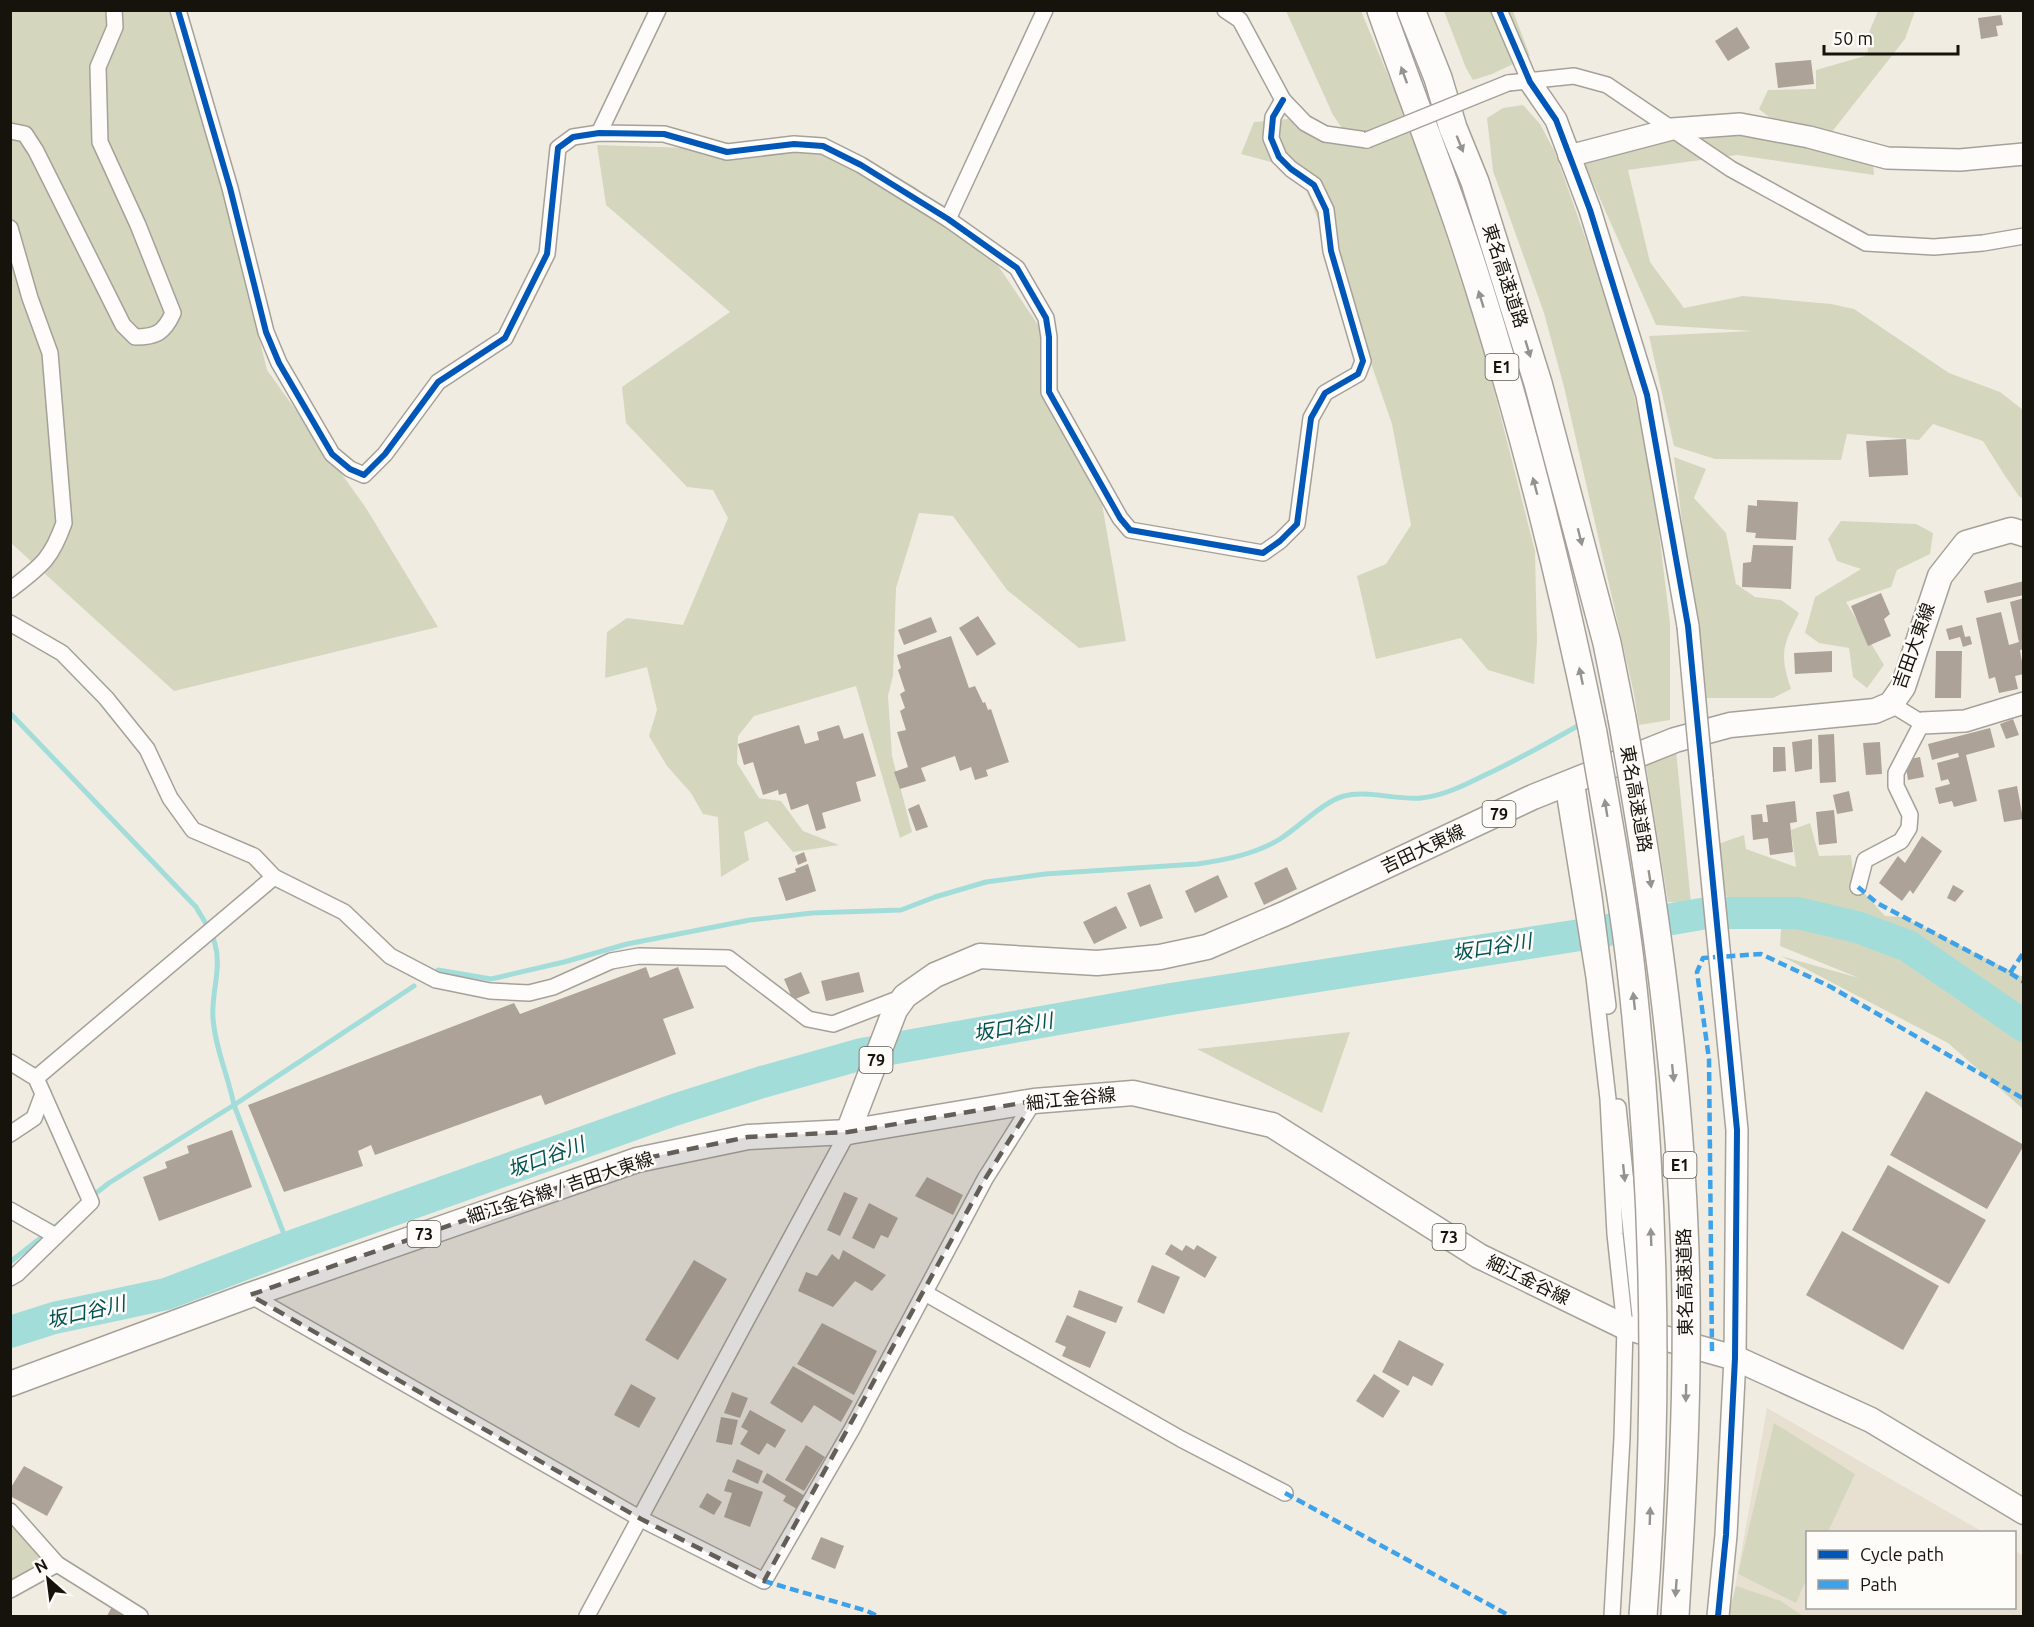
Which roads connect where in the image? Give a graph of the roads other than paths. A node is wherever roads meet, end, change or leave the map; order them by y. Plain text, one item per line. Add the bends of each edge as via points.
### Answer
1 (114, 10) edge
2 (178, 10) edge
3 (658, 10) edge
4 (1045, 10) edge
5 (1225, 10) edge
6 (1381, 10) edge
7 (1411, 10) edge
8 (1499, 10) edge
9 (1530, 82) junction
10 (1283, 100) junction
11 (1672, 129) junction
12 (10, 131) edge
13 (598, 133) junction
14 (2024, 154) edge
15 (1569, 156) junction
16 (948, 219) junction
17 (10, 228) edge
18 (2024, 236) edge
19 (2024, 534) edge
20 (10, 590) edge
21 (10, 622) edge
22 (2024, 703) edge
23 (1891, 704) junction
24 (1922, 723) junction
25 (1569, 782) junction
26 (274, 877) junction
27 (1858, 887) dead end
28 (1599, 973) junction
29 (900, 1003) junction
30 (10, 1062) edge
31 (36, 1078) junction
32 (43, 1094) junction
33 (1034, 1101) junction
34 (852, 1121) junction
35 (10, 1134) edge
36 (10, 1210) edge
37 (55, 1236) junction
38 (10, 1278) edge
39 (925, 1293) junction
40 (250, 1295) junction
41 (1634, 1329) junction
42 (1735, 1358) junction
43 (10, 1384) edge
44 (1285, 1493) dead end
45 (10, 1511) edge
46 (2024, 1512) edge
47 (641, 1519) junction
48 (57, 1564) junction
49 (10, 1590) edge
50 (140, 1617) edge
51 (587, 1617) edge
52 (1612, 1617) edge
53 (1643, 1617) edge
54 (1675, 1617) edge
55 (1718, 1617) edge

1 - 12 street via 115,27 98,67 100,142 173,313 167,327 151,337 135,337 123,325 36,151 26,134
2 - 13 street via 230,188 266,332 279,363 332,453 364,475 386,454 438,382 505,338 547,254 558,148 573,137
3 - 13 street
4 - 16 street
5 - 10 street via 1240,20
53 -> 6 highway, 東名高速道路 / E1, bridge via 1650,1528 1654,1327 1642,1072 1630,957 1570,621 1513,400 1461,233
7 -> 54 highway, 東名高速道路 / E1, bridge via 1474,182 1538,383 1601,620 1652,892 1678,1123 1684,1226 1685,1422
8 - 9 street
9 - 10 street, bridge via 1508,83 1367,140 1325,134 1305,123
9 - 11 street via 1574,76 1607,85
9 - 15 street via 1556,120
10 - 16 street via 1273,117 1271,138 1279,157 1314,185 1326,210 1331,251 1363,361 1358,374 1325,393 1311,418 1297,524 1263,553 1130,530 1049,392 1046,318 1017,268
11 - 14 street via 1740,124 1887,158 1960,160
11 - 15 street
11 - 18 street via 1731,169 1866,243 1934,247
13 - 16 street via 664,134 727,153 794,144 823,146
15 - 42 street, bridge via 1590,210 1647,395 1688,626 1737,1130
17 - 20 street via 50,353 64,523 55,547 39,567
19 - 23 main road, 吉田大東線 via 2011,530 1966,543 1940,576 1903,687
21 - 26 street via 62,653 106,698 147,749 170,798 193,830 254,856
22 - 24 street via 1965,721
23 - 24 street
23 - 25 main road, 吉田大東線 / 79 via 1875,711 1730,725 1675,740
24 - 27 street via 1896,773 1896,786 1910,815 1909,828 1901,841 1865,860
25 - 28 street via 1578,874
25 - 28 street via 1594,897
25 - 29 main road, 吉田大東線 / 79 via 1207,947 1160,957 1097,963 980,956 934,975
26 - 29 street via 344,912 390,956 436,980 490,991 529,993 553,987 611,961 639,956 728,958 808,1019 833,1024
26 - 31 street
28 - 41 street via 1615,1234
29 - 34 main road, 79
30 - 31 street
31 - 32 street
32 - 35 street via 34,1118
32 - 37 street via 91,1202
33 - 34 main road, 細江金谷線 / 73
33 - 39 street via 985,1179
33 - 41 main road, 細江金谷線 / 73 via 1133,1093 1272,1125 1479,1256
34 - 40 main road, 細江金谷線 / 吉田大東線 / 73 via 637,1160
34 - 47 street
36 - 37 street
37 - 38 street
39 - 44 street via 1181,1440
39 - 47 street via 852,1430 764,1581
40 - 43 main road, 細江金谷線 / 吉田大東線 / 73
40 - 47 street
41 - 42 main road, 細江金谷線 / 73
41 - 52 street via 1622,1438
42 - 46 main road, 細江金谷線 / 73 via 1871,1420
42 - 55 street
45 - 48 street
47 - 51 street
48 - 49 street
48 - 50 street

